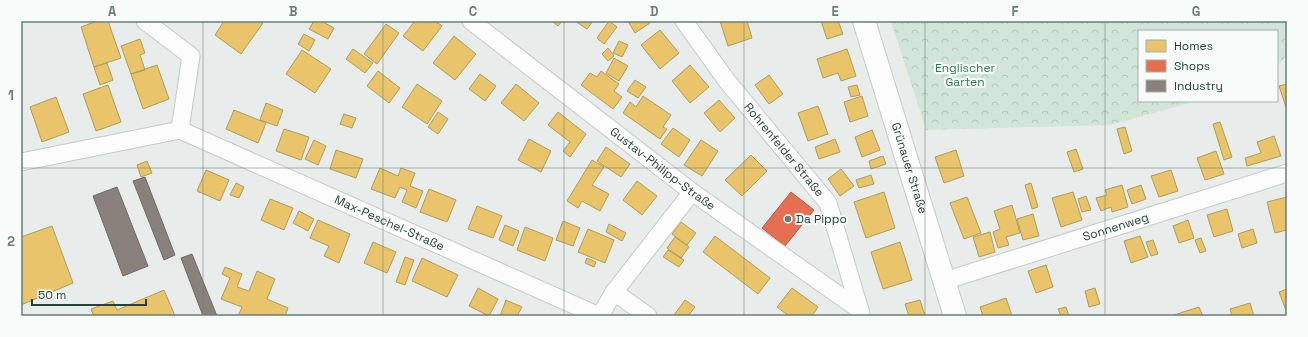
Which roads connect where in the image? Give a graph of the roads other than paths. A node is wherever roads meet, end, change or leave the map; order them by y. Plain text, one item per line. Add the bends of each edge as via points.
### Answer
1 (145, 21) edge
2 (471, 21) edge
3 (684, 21) edge
4 (864, 21) edge
5 (180, 130) junction
6 (21, 162) edge
7 (1287, 173) edge
8 (692, 192) junction
9 (944, 281) junction
10 (614, 292) junction
11 (861, 313) edge
12 (600, 316) edge
13 (648, 316) edge
14 (955, 316) edge

1 - 5 street via 191,56
2 - 8 street, Gustav-Philipp-Straße
3 - 11 street, Rohrenfelder Straße via 727,81 828,203
4 - 9 street, Grünauer Straße
5 - 6 street
5 - 12 street, Max-Peschel-Straße
7 - 9 street, Sonnenweg
8 - 10 street, Max-Peschel-Straße
8 - 11 street, Gustav-Philipp-Straße
9 - 14 street, Grünauer Straße
10 - 12 street, Max-Peschel-Straße
10 - 13 street

